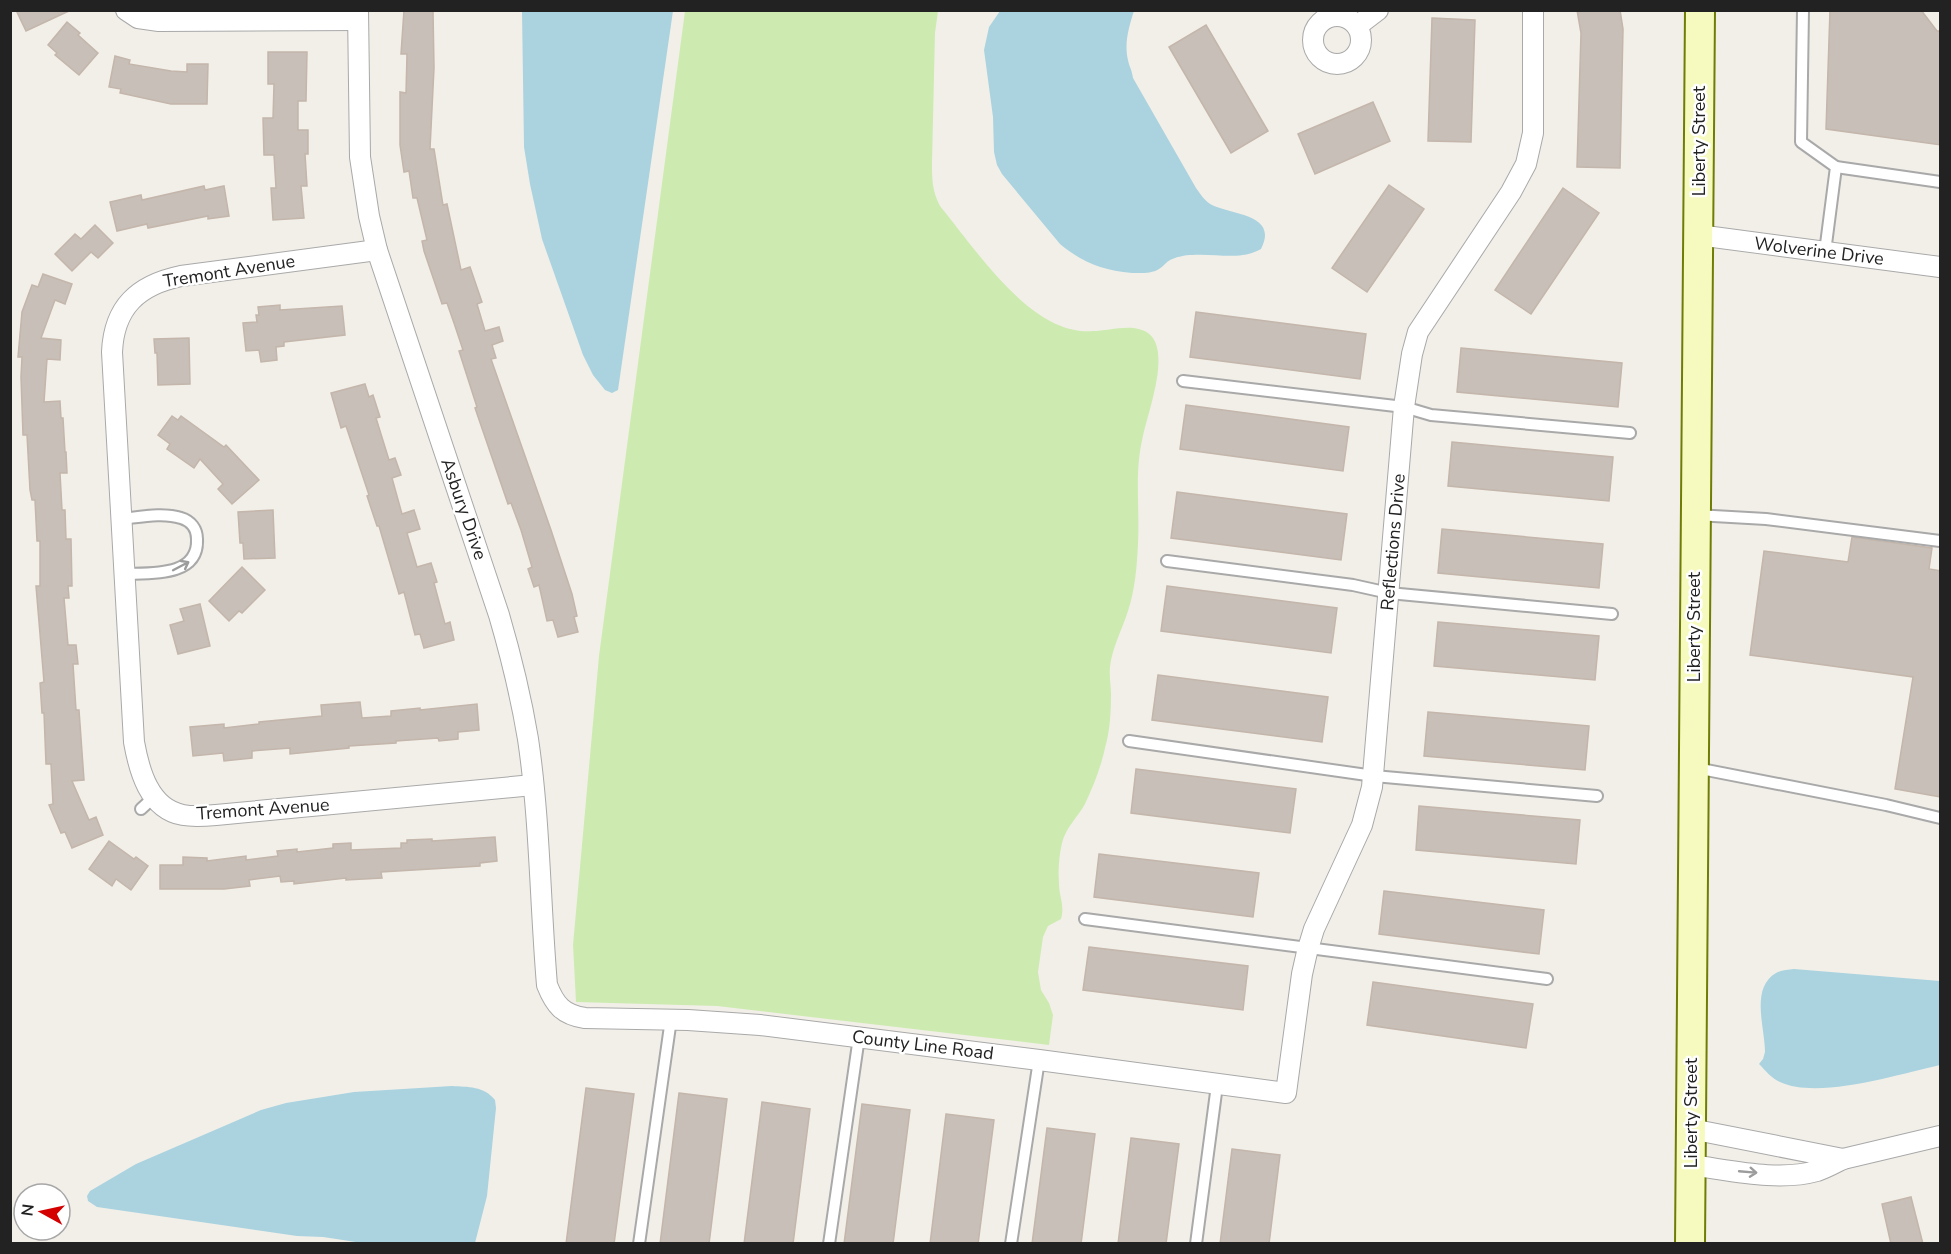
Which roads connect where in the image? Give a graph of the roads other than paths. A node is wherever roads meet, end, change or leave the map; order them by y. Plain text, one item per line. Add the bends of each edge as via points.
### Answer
1 (126, 10) edge
2 (1378, 10) edge
3 (1533, 10) edge
4 (1700, 10) edge
5 (1803, 10) edge
6 (358, 15) edge
7 (1357, 26) dead end
8 (1836, 167) junction
9 (1941, 182) edge
10 (1698, 235) junction
11 (377, 250) junction
12 (1825, 252) junction
13 (1941, 267) edge
14 (1183, 381) dead end
15 (1404, 407) junction
16 (1630, 433) dead end
17 (1695, 515) junction
18 (122, 519) junction
19 (1941, 541) edge
20 (1167, 561) dead end
21 (124, 574) junction
22 (1389, 593) junction
23 (1612, 614) dead end
24 (1129, 741) dead end
25 (1693, 767) junction
26 (1374, 776) junction
27 (533, 785) junction
28 (1597, 796) dead end
29 (1941, 818) edge
30 (1085, 919) dead end
31 (1308, 949) junction
32 (1547, 979) dead end
33 (561, 1009) joint
34 (671, 1019) junction
35 (859, 1037) junction
36 (1039, 1059) junction
37 (1217, 1085) junction
38 (1286, 1093) joint
39 (1690, 1129) junction
40 (1941, 1136) edge
41 (1843, 1159) junction
42 (1690, 1165) junction
43 (639, 1244) edge
44 (829, 1244) edge
45 (1011, 1244) edge
46 (1196, 1244) edge
47 (1690, 1244) edge

1 - 6 street via 138,18 159,21
2 - 7 street
3 - 15 street, Reflections Drive via 1533,133 1526,164 1418,332
4 - 10 street, Liberty Street
5 - 8 lane via 1801,142
6 - 11 street, Asbury Drive via 360,157
8 - 9 lane
8 - 12 lane
10 - 12 street, Wolverine Drive
10 - 17 street, Liberty Street
11 - 18 street, Tremont Avenue via 160,280 130,301 119,316 112,352
11 - 27 street, Asbury Drive via 500,615 519,693
12 - 13 street, Wolverine Drive
14 - 15 lane
15 - 16 lane via 1431,415
15 - 22 street, Reflections Drive
17 - 19 lane via 1766,519
17 - 25 street, Liberty Street
18 - 21 street, Tremont Avenue
21 -> 18 lane via 182,567 195,553 197,534 192,524 182,518
20 - 22 lane
21 - 27 street, Tremont Avenue via 134,742 148,803 182,815 199,816
22 - 23 lane
22 - 26 street, Reflections Drive
24 - 26 lane
25 - 29 lane
25 - 39 street, Liberty Street
26 - 28 lane
26 - 31 street, Reflections Drive via 1362,825
27 - 33 street, Asbury Drive via 547,985
30 - 31 lane
31 - 32 lane
31 - 38 street, Reflections Drive
33 - 34 street, County Line Road via 585,1018
34 - 35 street, County Line Road
34 - 43 lane
35 - 36 street, County Line Road
35 - 44 lane
36 - 37 street, County Line Road
36 - 45 lane
37 - 38 street, County Line Road
37 - 46 lane
39 - 41 street
39 - 42 street, Liberty Street
40 - 41 street
42 -> 41 street via 1782,1175 1818,1171
42 - 47 street, Liberty Street

